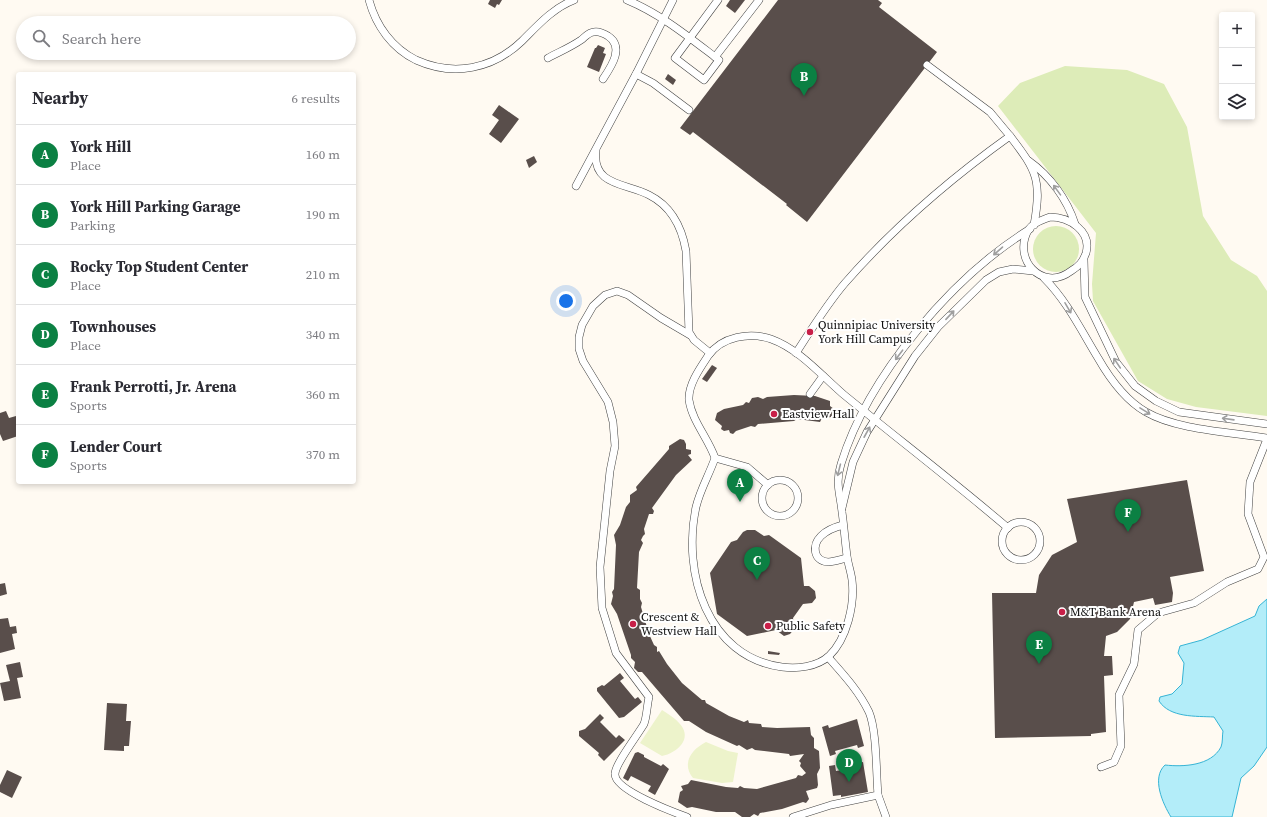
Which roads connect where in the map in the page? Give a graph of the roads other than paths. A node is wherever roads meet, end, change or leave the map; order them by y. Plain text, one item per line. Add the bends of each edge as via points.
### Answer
1 (369, 0) edge
2 (574, 0) edge
3 (627, 0) edge
4 (673, 0) edge
5 (718, 0) edge
6 (759, 0) edge
7 (663, 19) junction
8 (690, 38) junction
9 (715, 57) junction
10 (548, 58) dead end
11 (927, 65) dead end
12 (636, 74) junction
13 (603, 79) dead end
14 (689, 110) dead end
15 (1010, 136) junction
16 (596, 151) junction
17 (1028, 160) junction
18 (576, 186) dead end
19 (1075, 224) junction
20 (1032, 227) junction
21 (1084, 260) junction
22 (1033, 271) junction
23 (1044, 278) junction
24 (690, 335) junction
25 (710, 353) junction
26 (796, 353) junction
27 (823, 376) junction
28 (810, 394) dead end
29 (864, 410) junction
30 (1191, 414) junction
31 (874, 418) junction
32 (1267, 424) edge
33 (1190, 426) junction
34 (1267, 438) edge
35 (715, 458) junction
36 (768, 485) junction
37 (842, 508) junction
38 (844, 525) junction
39 (1008, 528) junction
40 (847, 558) junction
41 (828, 657) junction
42 (1101, 767) dead end
43 (878, 795) junction
44 (687, 817) edge
45 (793, 817) edge
46 (886, 817) edge

1 - 2 lane via 383,32 397,47 426,64 452,70 480,67 502,56 551,14
3 - 7 lane
4 - 7 lane
5 - 8 lane
6 - 9 lane
7 - 8 lane
7 - 12 lane
8 - 9 lane
8 - 9 lane via 675,58 704,80 719,60
10 - 13 lane via 592,32 600,31 610,37 616,50 613,64
11 - 15 lane via 990,112
12 - 14 lane
12 - 16 lane
15 - 17 lane
15 - 26 lane via 945,185 906,219 844,284
16 - 18 lane
16 - 24 lane via 598,169 606,178 649,195 667,209 678,223 686,251 687,322
19 -> 17 lane via 1070,209 1043,170
17 - 20 lane via 1038,186 1038,200
19 - 20 lane via 1060,217 1039,221
19 - 21 lane via 1085,238 1087,248
20 - 22 lane via 1025,240 1024,252
20 -> 29 lane via 1010,241 954,290 897,357
21 - 23 lane via 1068,274
30 -> 21 lane via 1156,401 1135,386 1116,362 1085,296
22 - 23 lane
31 -> 22 lane via 915,356 959,304 999,272 1013,269
23 -> 33 lane via 1065,302 1104,369 1125,396 1145,412 1159,419
24 - 25 lane
24 - 44 lane via 628,295 617,291 605,295 588,313 578,343 583,361 608,402 613,422 615,446 609,478 600,567 602,608 616,652 649,697 645,722 618,764 615,775 624,788 669,811
25 - 26 lane via 731,339 748,335 772,339
25 - 35 lane via 696,378 689,398 695,418
26 - 27 lane
27 - 28 lane
27 - 29 lane
29 - 31 lane
29 -> 37 lane via 850,439 837,479
32 -> 30 lane
30 - 33 lane
37 -> 31 lane via 854,462
31 - 39 lane
33 - 34 lane
34 - 42 lane via 1250,482 1248,514 1264,557 1258,569 1227,582 1194,603 1158,612 1138,630 1134,664 1119,695 1121,746 1114,762
35 - 36 lane via 747,467
35 - 41 lane via 700,491 693,527 693,563 710,619 724,638 760,662 796,668 810,666
36 - 36 lane via 762,499 765,508 778,516 791,513 798,498 794,487 784,481
37 - 38 lane
38 - 40 lane
38 - 40 lane via 834,527 820,537 815,544 815,552 818,557 829,562
39 - 39 lane via 1002,537 1005,552 1014,559 1026,560 1032,557 1040,547 1040,540 1034,527 1028,523 1018,522
40 - 41 lane via 852,582 850,614 837,647
41 - 43 lane via 860,696 869,713
43 - 45 lane via 831,805
43 - 46 lane

